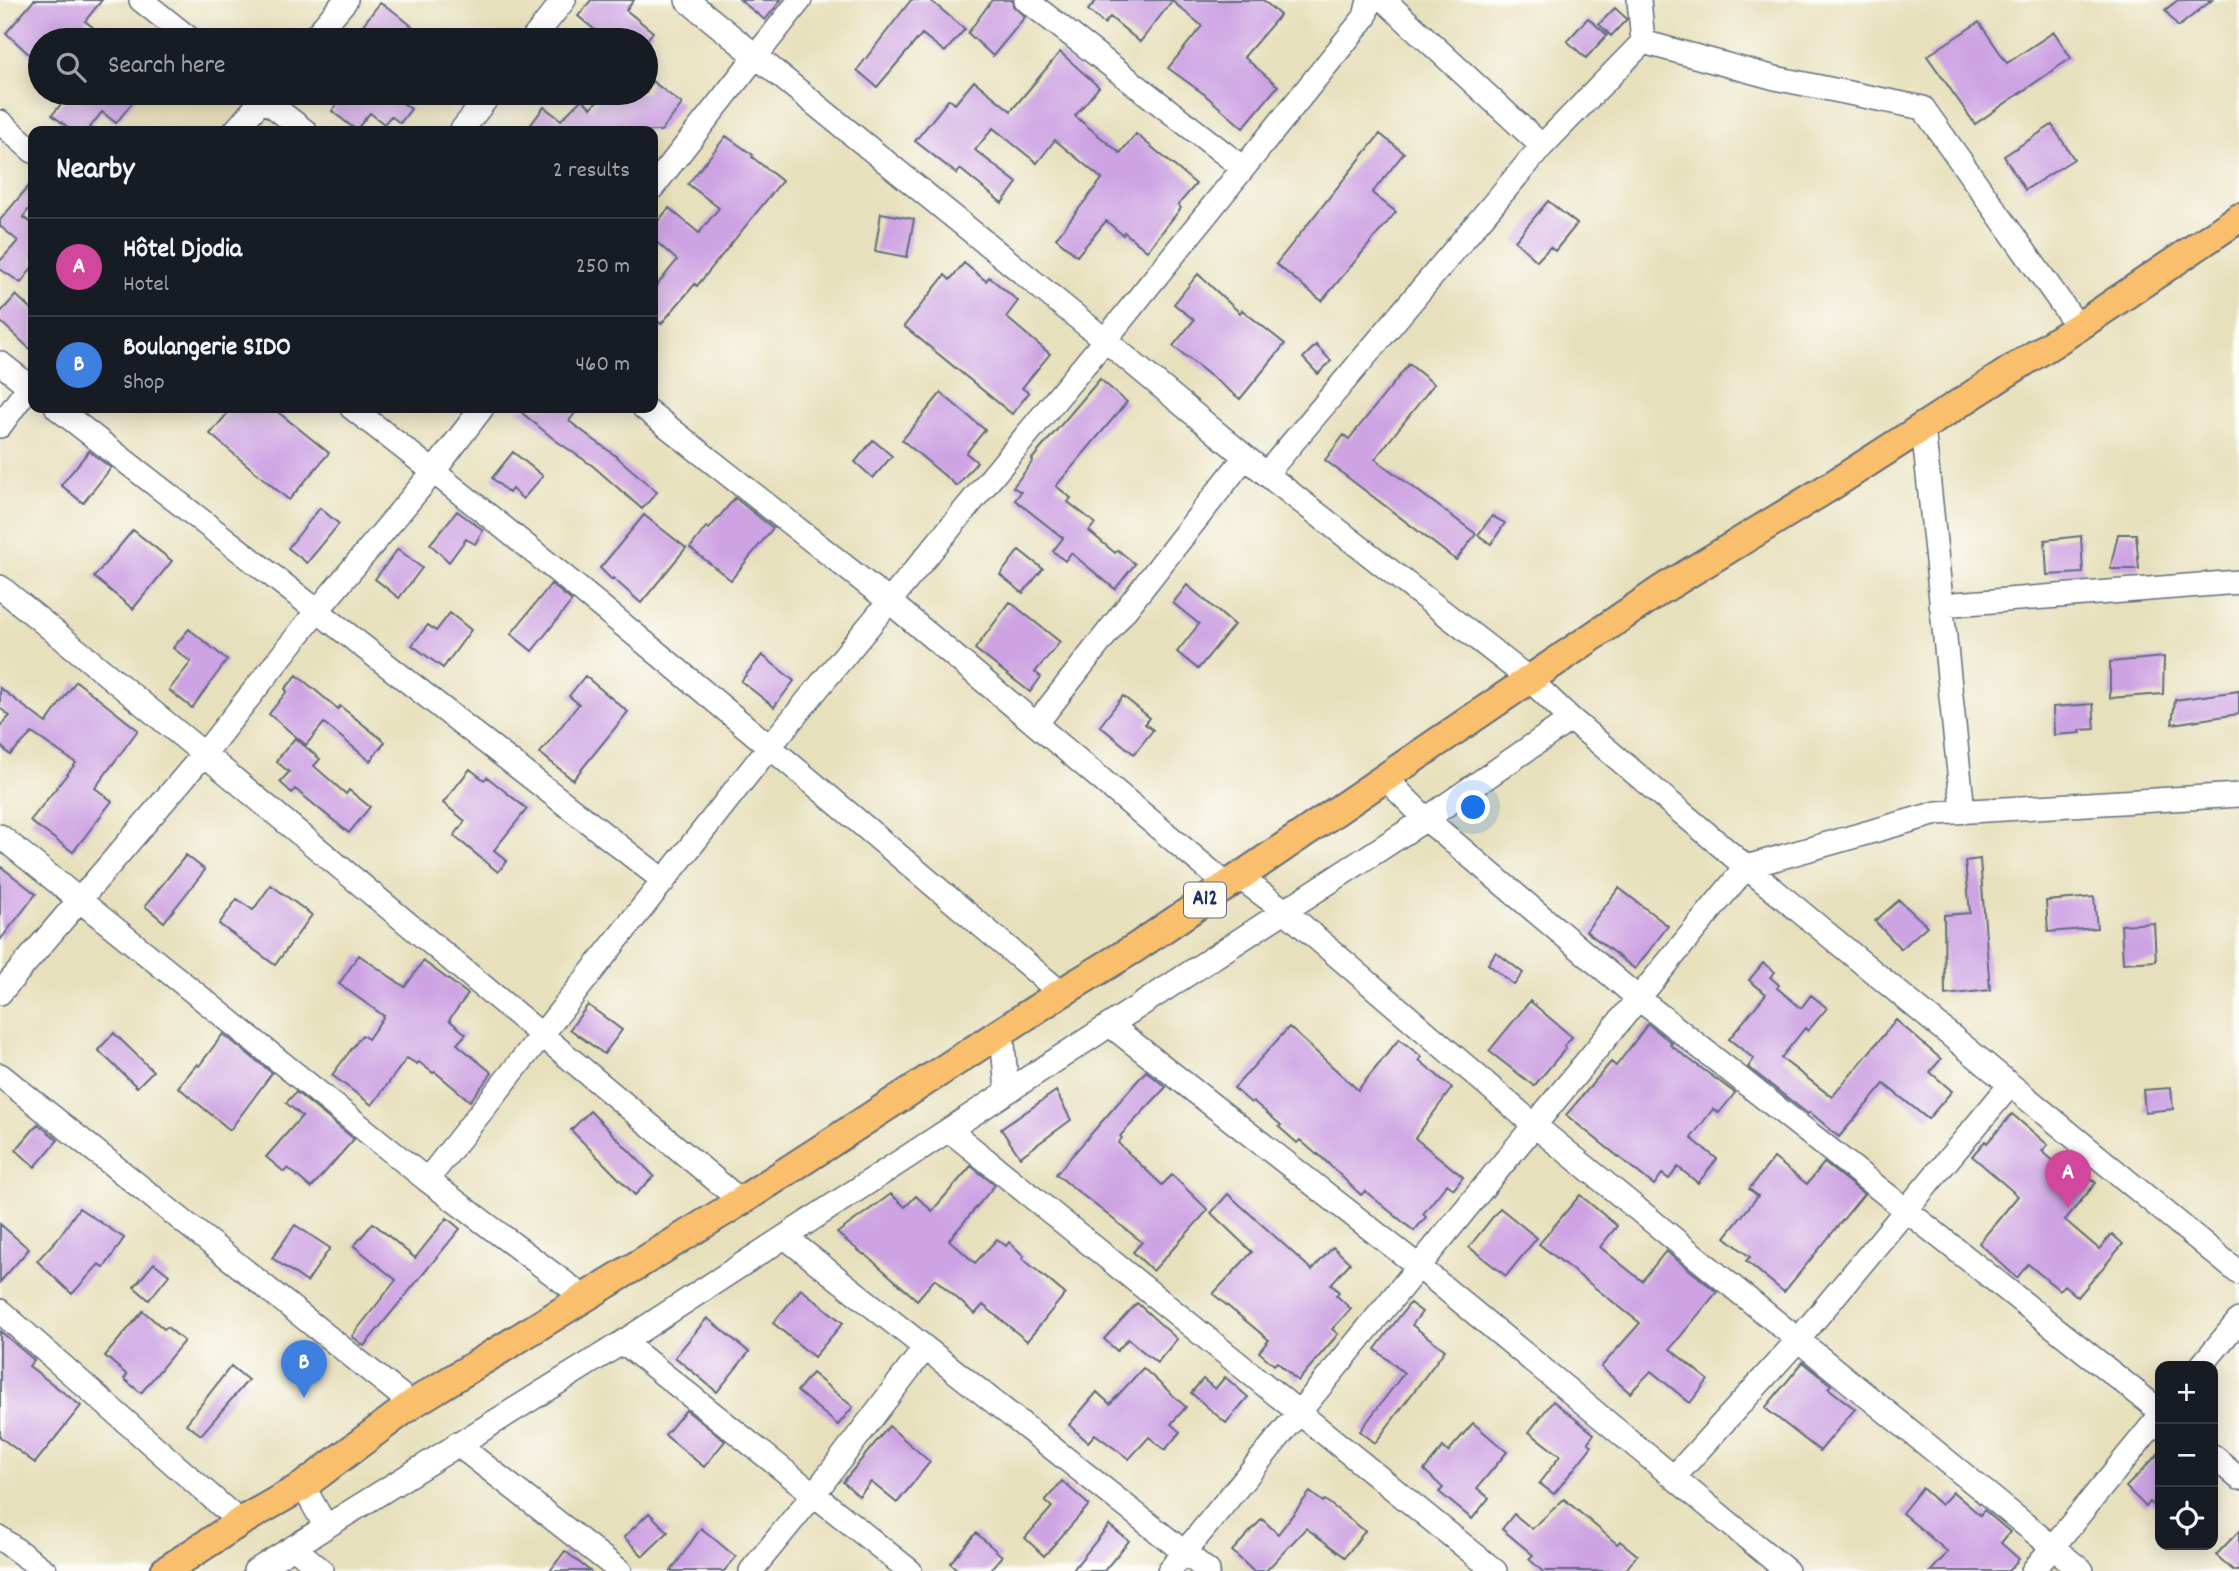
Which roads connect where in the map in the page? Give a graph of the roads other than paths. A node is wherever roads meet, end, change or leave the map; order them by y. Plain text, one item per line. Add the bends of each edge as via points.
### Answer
1 (141, 0) edge
2 (345, 0) edge
3 (564, 0) edge
4 (687, 0) edge
5 (800, 0) edge
6 (1026, 0) edge
7 (1369, 0) edge
8 (1384, 0) edge
9 (1639, 0) edge
10 (176, 28) edge
11 (322, 28) edge
12 (542, 28) edge
13 (1643, 42) junction
14 (755, 56) junction
15 (255, 105) edge
16 (274, 105) edge
17 (482, 105) edge
18 (0, 122) edge
19 (240, 126) edge
20 (299, 126) edge
21 (465, 126) edge
22 (1542, 146) junction
23 (28, 147) edge
24 (1243, 168) junction
25 (658, 181) edge
26 (2239, 218) edge
27 (2078, 327) junction
28 (1105, 340) junction
29 (0, 363) edge
30 (28, 382) edge
31 (28, 390) edge
32 (63, 413) edge
33 (359, 413) edge
34 (478, 413) edge
35 (650, 413) edge
36 (0, 426) edge
37 (1923, 427) junction
38 (1245, 457) junction
39 (434, 471) junction
40 (1266, 474) junction
41 (2239, 582) edge
42 (0, 587) edge
43 (890, 602) junction
44 (1941, 605) junction
45 (317, 611) junction
46 (1529, 679) junction
47 (1571, 719) junction
48 (1036, 724) junction
49 (771, 746) junction
50 (204, 754) junction
51 (1385, 778) junction
52 (2239, 795) edge
53 (1963, 811) junction
54 (1426, 819) junction
55 (0, 836) edge
56 (1745, 867) junction
57 (664, 881) junction
58 (1233, 881) junction
59 (80, 900) junction
60 (1285, 911) junction
61 (0, 993) edge
62 (1061, 993) junction
63 (1638, 998) junction
64 (1110, 1026) junction
65 (1002, 1032) junction
66 (541, 1036) junction
67 (0, 1074) edge
68 (2010, 1085) junction
69 (1007, 1092) junction
70 (1534, 1125) junction
71 (949, 1130) junction
72 (426, 1180) junction
73 (741, 1201) junction
74 (1907, 1211) junction
75 (785, 1237) junction
76 (1418, 1266) junction
77 (2239, 1273) edge
78 (584, 1298) junction
79 (0, 1311) edge
80 (2239, 1320) edge
81 (1798, 1340) junction
82 (623, 1342) junction
83 (925, 1348) junction
84 (2205, 1361) edge
85 (412, 1404) junction
86 (2155, 1409) edge
87 (1298, 1413) junction
88 (2155, 1419) edge
89 (457, 1444) junction
90 (2218, 1460) edge
91 (1674, 1477) junction
92 (2239, 1478) edge
93 (303, 1486) junction
94 (814, 1494) junction
95 (240, 1522) junction
96 (326, 1527) junction
97 (0, 1538) edge
98 (294, 1547) junction
99 (2053, 1547) junction
100 (1185, 1552) junction
101 (45, 1571) edge
102 (165, 1571) edge
103 (255, 1571) edge
104 (322, 1571) edge
105 (620, 1571) edge
106 (751, 1571) edge
107 (910, 1571) edge
108 (1169, 1571) edge
109 (1208, 1571) edge
110 (1494, 1571) edge
111 (1787, 1571) edge
112 (2033, 1571) edge
113 (2082, 1571) edge

1 - 10 street
2 - 11 street
3 - 12 street
4 - 14 street
5 - 14 street
6 - 24 street
7 - 24 street via 1365,17
8 - 22 street
9 - 13 street
13 - 22 street
13 - 27 street via 1775,78 1923,108
14 - 25 street
14 - 28 street
15 - 19 street
16 - 20 street
17 - 21 street
18 - 23 street
22 - 40 street
24 - 28 street
26 - 27 main road, A12
27 - 37 main road, A12
28 - 38 street
28 - 43 street
29 - 30 street
31 - 36 street
32 - 45 street
33 - 39 street
34 - 39 street
35 - 43 street
37 - 44 street
37 - 46 main road, A12 via 1661,590
38 - 40 street
38 - 48 street
39 - 45 street
39 - 49 street
40 - 46 street
41 - 44 street
42 - 50 street
43 - 48 street
43 - 49 street
44 - 53 street
45 - 50 street
45 - 57 street
46 - 47 street
46 - 51 main road, A12
47 - 54 street
47 - 56 street
48 - 58 street
49 - 57 street
49 - 62 street
50 - 59 street
50 - 66 street
51 - 54 street
51 - 58 main road, A12
52 - 53 street
53 - 56 street via 1937,813
54 - 60 street
54 - 63 street
55 - 59 street
56 - 63 street
56 - 68 street
57 - 66 street
58 - 60 street
58 - 62 main road, A12
59 - 61 street
59 - 72 street
60 - 64 street
60 - 70 street
62 - 65 main road, A12
63 - 70 street
63 - 74 street
64 - 69 street
64 - 76 street
65 - 69 street
65 - 73 main road, A12
66 - 72 street
66 - 73 street
67 - 85 street
68 - 74 street
68 - 77 street
69 - 71 street
70 - 76 street
70 - 81 street
71 - 75 street
71 - 87 street
72 - 78 street
73 - 78 main road, A12
74 - 81 street
74 - 86 street
75 - 82 street
75 - 83 street
76 - 87 street
76 - 91 street
78 - 85 main road, A12
79 - 95 street
80 - 84 street
81 - 91 street
81 - 99 street
82 - 89 street
82 - 94 street
83 - 94 street
83 - 100 street
85 - 93 main road, A12
87 - 100 street
87 - 110 street
88 - 99 street
89 - 96 street
89 - 105 street
90 - 92 street
91 - 111 street
93 - 95 main road, A12
93 - 96 street
94 - 106 street
94 - 107 street
95 - 102 main road, A12
96 - 98 street
97 - 101 street
98 - 103 street
98 - 104 street
99 - 112 street
99 - 113 street
100 - 108 street
100 - 109 street

